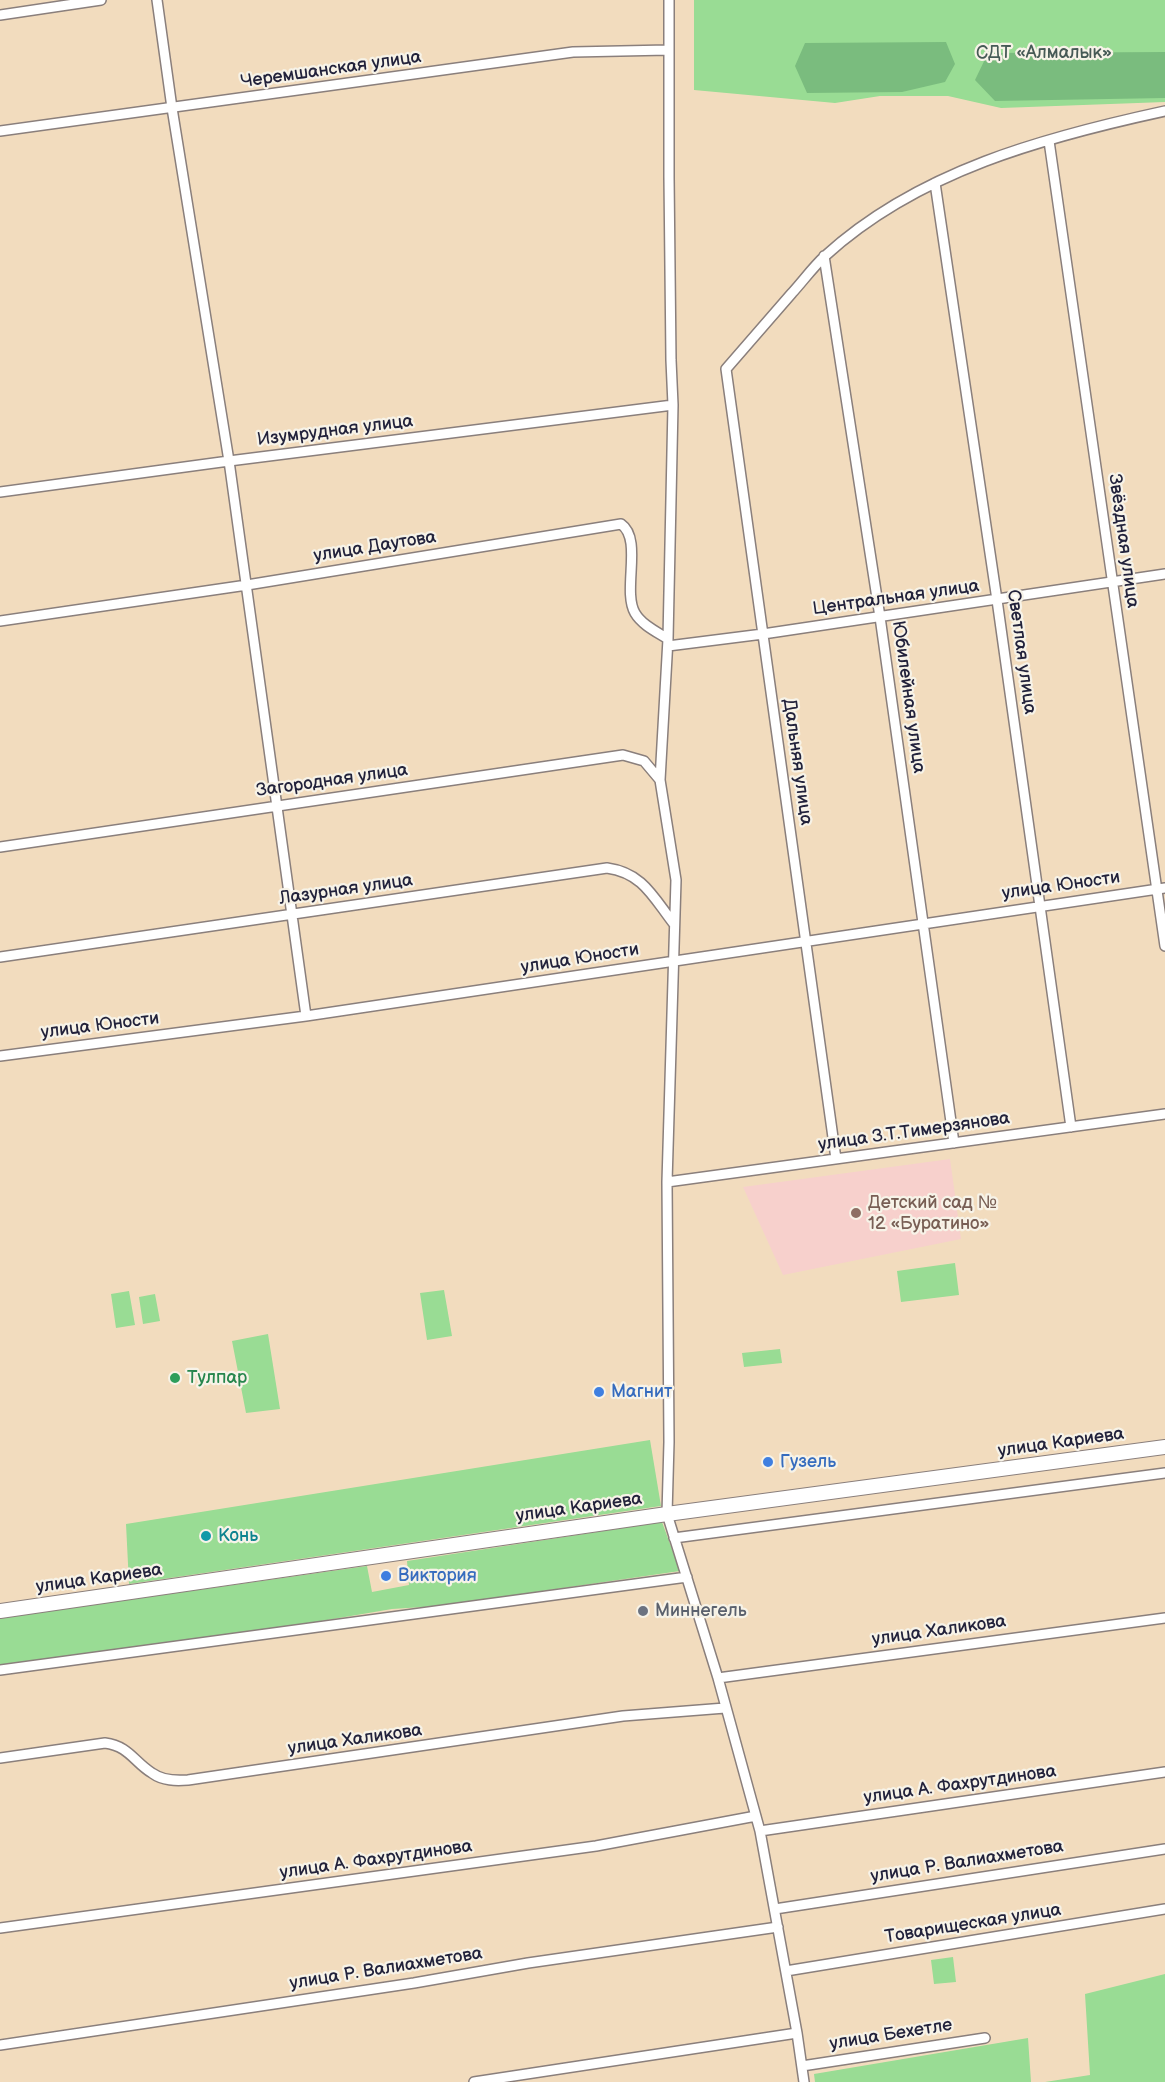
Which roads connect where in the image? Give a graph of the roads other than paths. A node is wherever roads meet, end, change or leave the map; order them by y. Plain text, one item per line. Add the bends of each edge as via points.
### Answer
1 (101, 0) edge
2 (157, 0) edge
3 (669, 0) edge
4 (0, 15) edge
5 (668, 50) junction
6 (172, 108) junction
7 (1165, 111) edge
8 (0, 131) edge
9 (1049, 141) junction
10 (934, 183) junction
11 (824, 256) junction
12 (674, 405) junction
13 (229, 461) junction
14 (0, 492) edge
15 (1165, 574) edge
16 (1112, 582) junction
17 (247, 585) junction
18 (997, 600) junction
19 (880, 617) junction
20 (0, 621) edge
21 (763, 634) junction
22 (668, 643) junction
23 (660, 780) junction
24 (276, 805) junction
25 (0, 847) edge
26 (1161, 888) edge
27 (1039, 906) junction
28 (292, 915) junction
29 (674, 924) junction
30 (923, 924) junction
31 (805, 942) junction
32 (1165, 946) edge
33 (0, 957) edge
34 (673, 961) junction
35 (306, 1016) junction
36 (0, 1056) edge
37 (1165, 1114) edge
38 (1071, 1127) junction
39 (954, 1143) junction
40 (836, 1159) junction
41 (667, 1182) junction
42 (1165, 1447) edge
43 (1165, 1473) edge
44 (667, 1514) junction
45 (674, 1538) junction
46 (687, 1577) junction
47 (0, 1611) edge
48 (1165, 1618) edge
49 (0, 1670) edge
50 (718, 1678) junction
51 (725, 1708) junction
52 (0, 1758) edge
53 (1165, 1772) edge
54 (756, 1816) junction
55 (760, 1831) junction
56 (1165, 1849) edge
57 (775, 1909) junction
58 (1165, 1909) edge
59 (778, 1927) junction
60 (0, 1928) edge
61 (786, 1971) junction
62 (797, 2033) junction
63 (985, 2037) dead end
64 (0, 2045) edge
65 (802, 2066) junction
66 (474, 2082) edge
67 (804, 2082) edge

1 - 4 street
2 - 6 street
3 - 5 street
5 - 6 street, Черемшанская улица via 573,52
5 - 12 street
6 - 8 street, Черемшанская улица
6 - 13 street
7 - 9 street
9 - 10 street via 982,162
9 - 16 street, Звёздная улица
10 - 11 street via 896,204
10 - 18 street, Светлая улица
11 - 19 street, Юбилейная улица
11 - 21 street, Дальняя улица via 726,369
12 - 13 street, Изумрудная улица
12 - 22 street
13 - 14 street, Изумрудная улица
13 - 17 street
15 - 16 street, Центральная улица
16 - 18 street, Центральная улица
16 - 26 street, Звёздная улица
17 - 20 street, улица Даутова
17 - 22 street, улица Даутова via 621,524 630,533 635,614
17 - 24 street
18 - 19 street, Центральная улица
18 - 27 street, Светлая улица
19 - 21 street, Центральная улица
19 - 30 street, Юбилейная улица
21 - 22 street, Центральная улица
21 - 31 street, Дальняя улица
22 - 23 street
23 - 24 street, Загородная улица via 644,761 623,755
23 - 29 street via 676,880
24 - 25 street, Загородная улица
24 - 28 street
26 - 27 street, улица Юности
26 - 32 street, Звёздная улица
27 - 30 street, улица Юности
27 - 38 street, Светлая улица
28 - 29 street, Лазурная улица via 607,868 635,876
28 - 33 street, Лазурная улица
28 - 35 street
29 - 34 street
30 - 31 street, улица Юности
30 - 39 street, Юбилейная улица
31 - 34 street, улица Юности
31 - 40 street, Дальняя улица
34 - 35 street, улица Юности
34 - 41 street
35 - 36 street, улица Юности
37 - 38 street, улица З.Т.Тимерзянова
38 - 39 street, улица З.Т.Тимерзянова
39 - 40 street, улица З.Т.Тимерзянова
40 - 41 street, улица З.Т.Тимерзянова
41 - 44 street
42 - 44 main road, улица Кариева
43 - 45 street
44 - 45 street
44 - 47 main road, улица Кариева
45 - 46 street
46 - 49 street
46 - 50 street
48 - 50 street, улица Халикова
50 - 51 street
51 - 52 street, улица Халикова via 623,1716 188,1780 163,1779 125,1749 105,1743
51 - 54 street
53 - 55 street, улица А. Фахрутдинова
54 - 55 street
54 - 60 street, улица А. Фахрутдинова via 596,1846
55 - 57 street
56 - 57 street, улица Р. Валиахметова
57 - 59 street
58 - 61 street, Товарищеская улица
59 - 61 street
59 - 64 street, улица Р. Валиахметова
61 - 62 street
62 - 65 street
62 - 66 street
63 - 65 street, улица Бехетле
65 - 67 street

